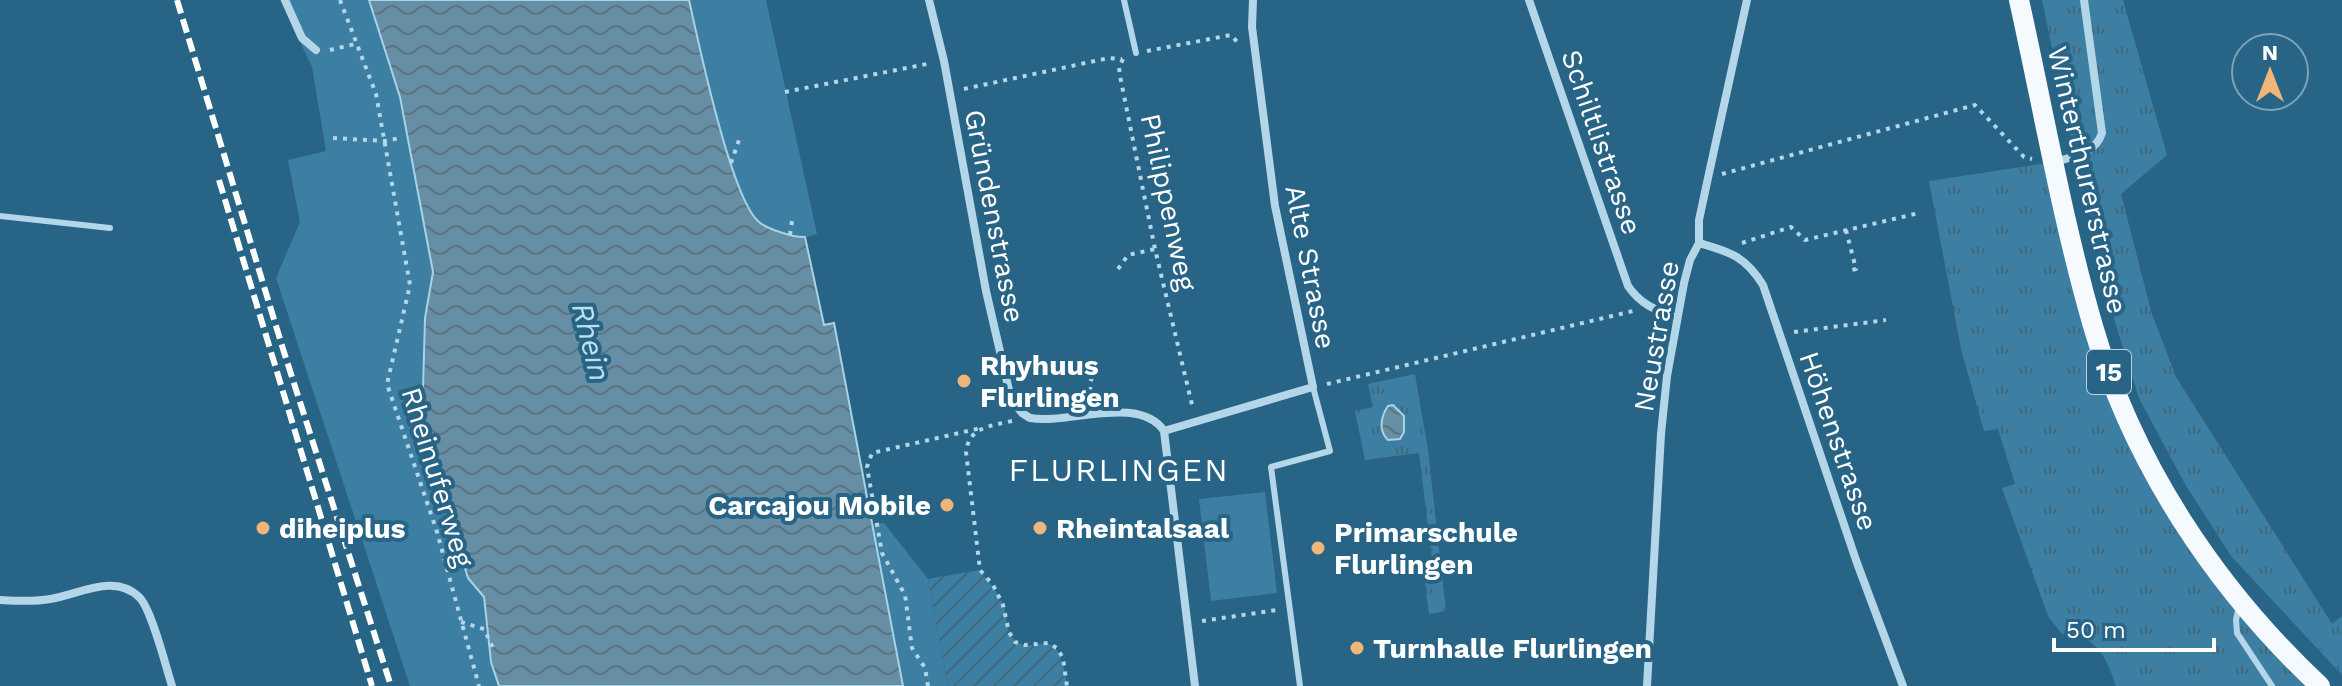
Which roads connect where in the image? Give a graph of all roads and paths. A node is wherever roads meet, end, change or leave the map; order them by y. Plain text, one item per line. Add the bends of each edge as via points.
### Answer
1 (285, 0) edge
2 (340, 0) edge
3 (929, 0) edge
4 (1124, 0) edge
5 (1253, 0) edge
6 (1529, 0) edge
7 (1747, 0) edge
8 (2019, 0) edge
9 (2084, 0) edge
10 (355, 44) junction
11 (316, 50) joint
12 (1136, 53) junction
13 (1122, 59) junction
14 (944, 61) junction
15 (1257, 61) junction
16 (785, 92) dead end
17 (948, 92) junction
18 (740, 137) dead end
19 (333, 138) dead end
20 (400, 138) dead end
21 (385, 141) junction
22 (2054, 162) junction
23 (731, 163) dead end
24 (1708, 178) junction
25 (1919, 213) dead end
26 (0, 216) edge
27 (792, 221) dead end
28 (110, 228) dead end
29 (1846, 230) junction
30 (790, 235) dead end
31 (1699, 243) junction
32 (1155, 249) junction
33 (1720, 249) junction
34 (1118, 269) dead end
35 (1848, 271) dead end
36 (1648, 308) junction
37 (1677, 318) junction
38 (1886, 320) dead end
39 (1779, 334) junction
40 (1095, 372) dead end
41 (1313, 387) junction
42 (1093, 415) junction
43 (1030, 418) junction
44 (1196, 423) junction
45 (981, 428) junction
46 (1164, 431) junction
47 (0, 600) edge
48 (2240, 603) junction
49 (1290, 609) junction
50 (460, 622) junction
51 (1188, 622) junction
52 (495, 652) dead end
53 (172, 686) edge
54 (479, 686) edge
55 (928, 686) edge
56 (1067, 686) edge
57 (1195, 686) edge
58 (1300, 686) edge
59 (1647, 686) edge
60 (1903, 686) edge
61 (2272, 686) edge
62 (2320, 686) edge

1 - 11 street via 302,38
2 - 10 path, Rheinuferweg
3 - 14 street, Gründenstrasse
4 - 12 lane
5 - 15 street, Alte Strasse
6 - 36 street, Schiltlistrasse via 1628,286
7 - 24 street, Neustrasse
8 - 22 main road, Winterthurerstrasse / 15
9 - 22 street via 2102,133 2088,152
10 - 11 path
10 - 21 path, Rheinuferweg via 376,94
12 - 13 path
12 - 15 path via 1231,35
13 - 17 path
13 - 32 path, Philippenweg via 1120,76
14 - 16 path
14 - 17 street, Gründenstrasse
15 - 41 street, Alte Strasse via 1275,206
17 - 43 street, Gründenstrasse via 1011,399
18 - 23 path
19 - 21 path
20 - 21 path
21 - 50 path, Rheinuferweg via 410,285 387,384 437,532
22 - 24 path via 2024,157 1975,105
22 - 48 main road, Winterthurerstrasse / 15 via 2107,369 2159,483
24 - 31 street, Neustrasse
25 - 29 path
26 - 28 lane
27 - 30 path
29 - 33 path via 1805,240 1791,227
29 - 35 path via 1856,269
31 - 33 street, Höhenstrasse
31 - 37 street, Neustrasse
32 - 34 path via 1128,255
32 - 44 path, Philippenweg
33 - 39 street, Höhenstrasse via 1751,265
36 - 37 street
36 - 41 path
37 - 59 street, Neustrasse via 1661,434
38 - 39 path
39 - 60 street, Höhenstrasse
40 - 42 path via 1090,382
41 - 44 street, Alte Strasse
41 - 49 lane via 1330,451 1271,467
42 - 43 street
42 - 46 street via 1144,414
43 - 45 path
44 - 46 street, Alte Strasse
45 - 55 path via 872,453 867,467 882,553 905,595 912,648 925,668
45 - 56 path via 967,441 966,452 980,570 1003,605 1015,642 1057,648
46 - 51 street
47 - 53 street via 49,600 98,586 128,590 147,611
48 - 61 lane via 2237,633
48 - 62 main road, Winterthurerstrasse / 15
49 - 51 path
49 - 58 lane
50 - 52 path via 484,629
50 - 54 path, Rheinuferweg
51 - 57 street

